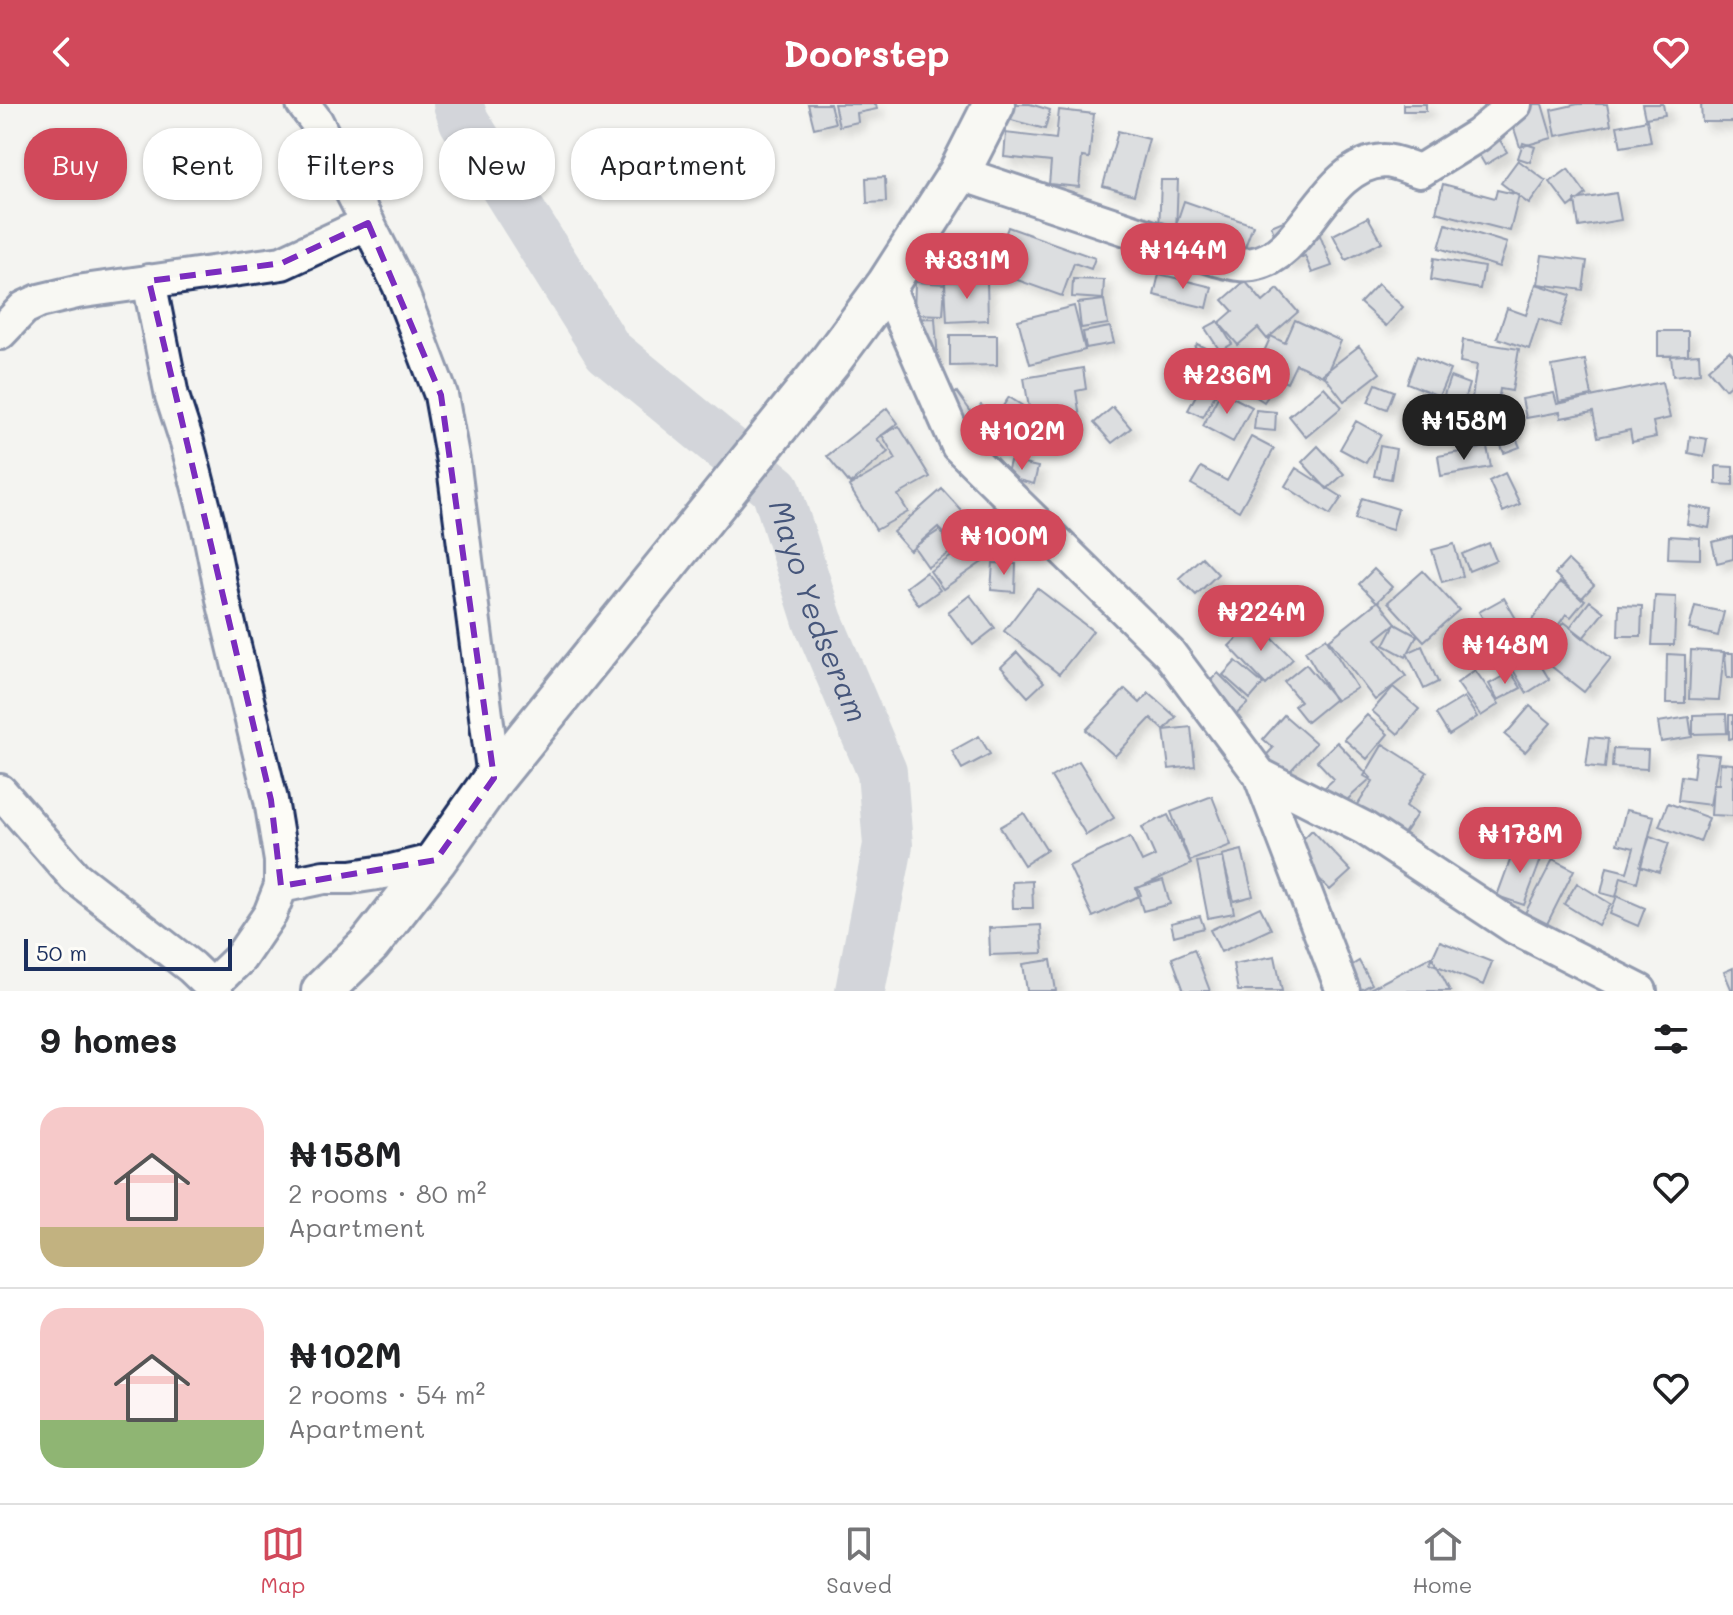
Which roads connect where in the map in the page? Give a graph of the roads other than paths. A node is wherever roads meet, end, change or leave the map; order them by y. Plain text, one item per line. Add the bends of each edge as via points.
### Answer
1 (303, 104) edge
2 (994, 104) edge
3 (1515, 104) edge
4 (959, 173) junction
5 (368, 223) junction
6 (149, 281) junction
7 (887, 285) junction
8 (0, 333) edge
9 (1260, 775) junction
10 (494, 778) junction
11 (0, 791) edge
12 (436, 860) junction
13 (281, 886) junction
14 (214, 988) edge
15 (322, 991) edge
16 (1343, 991) edge
17 (1640, 991) edge

1 - 5 street
2 - 4 main road
3 - 4 street via 1478,135 1420,171 1386,161 1357,168 1316,207 1278,256 1254,264 1216,259
4 - 7 main road
5 - 6 street via 282,263
5 - 10 street via 399,285 441,395
6 - 8 street via 39,301 24,308
6 - 13 street via 271,800
7 - 9 street via 958,446 1169,653
7 - 10 main road
9 - 16 street
9 - 17 street via 1364,828 1514,927
10 - 12 main road
11 - 14 street via 75,877
12 - 13 street
12 - 15 main road via 370,944
13 - 14 street via 270,914

